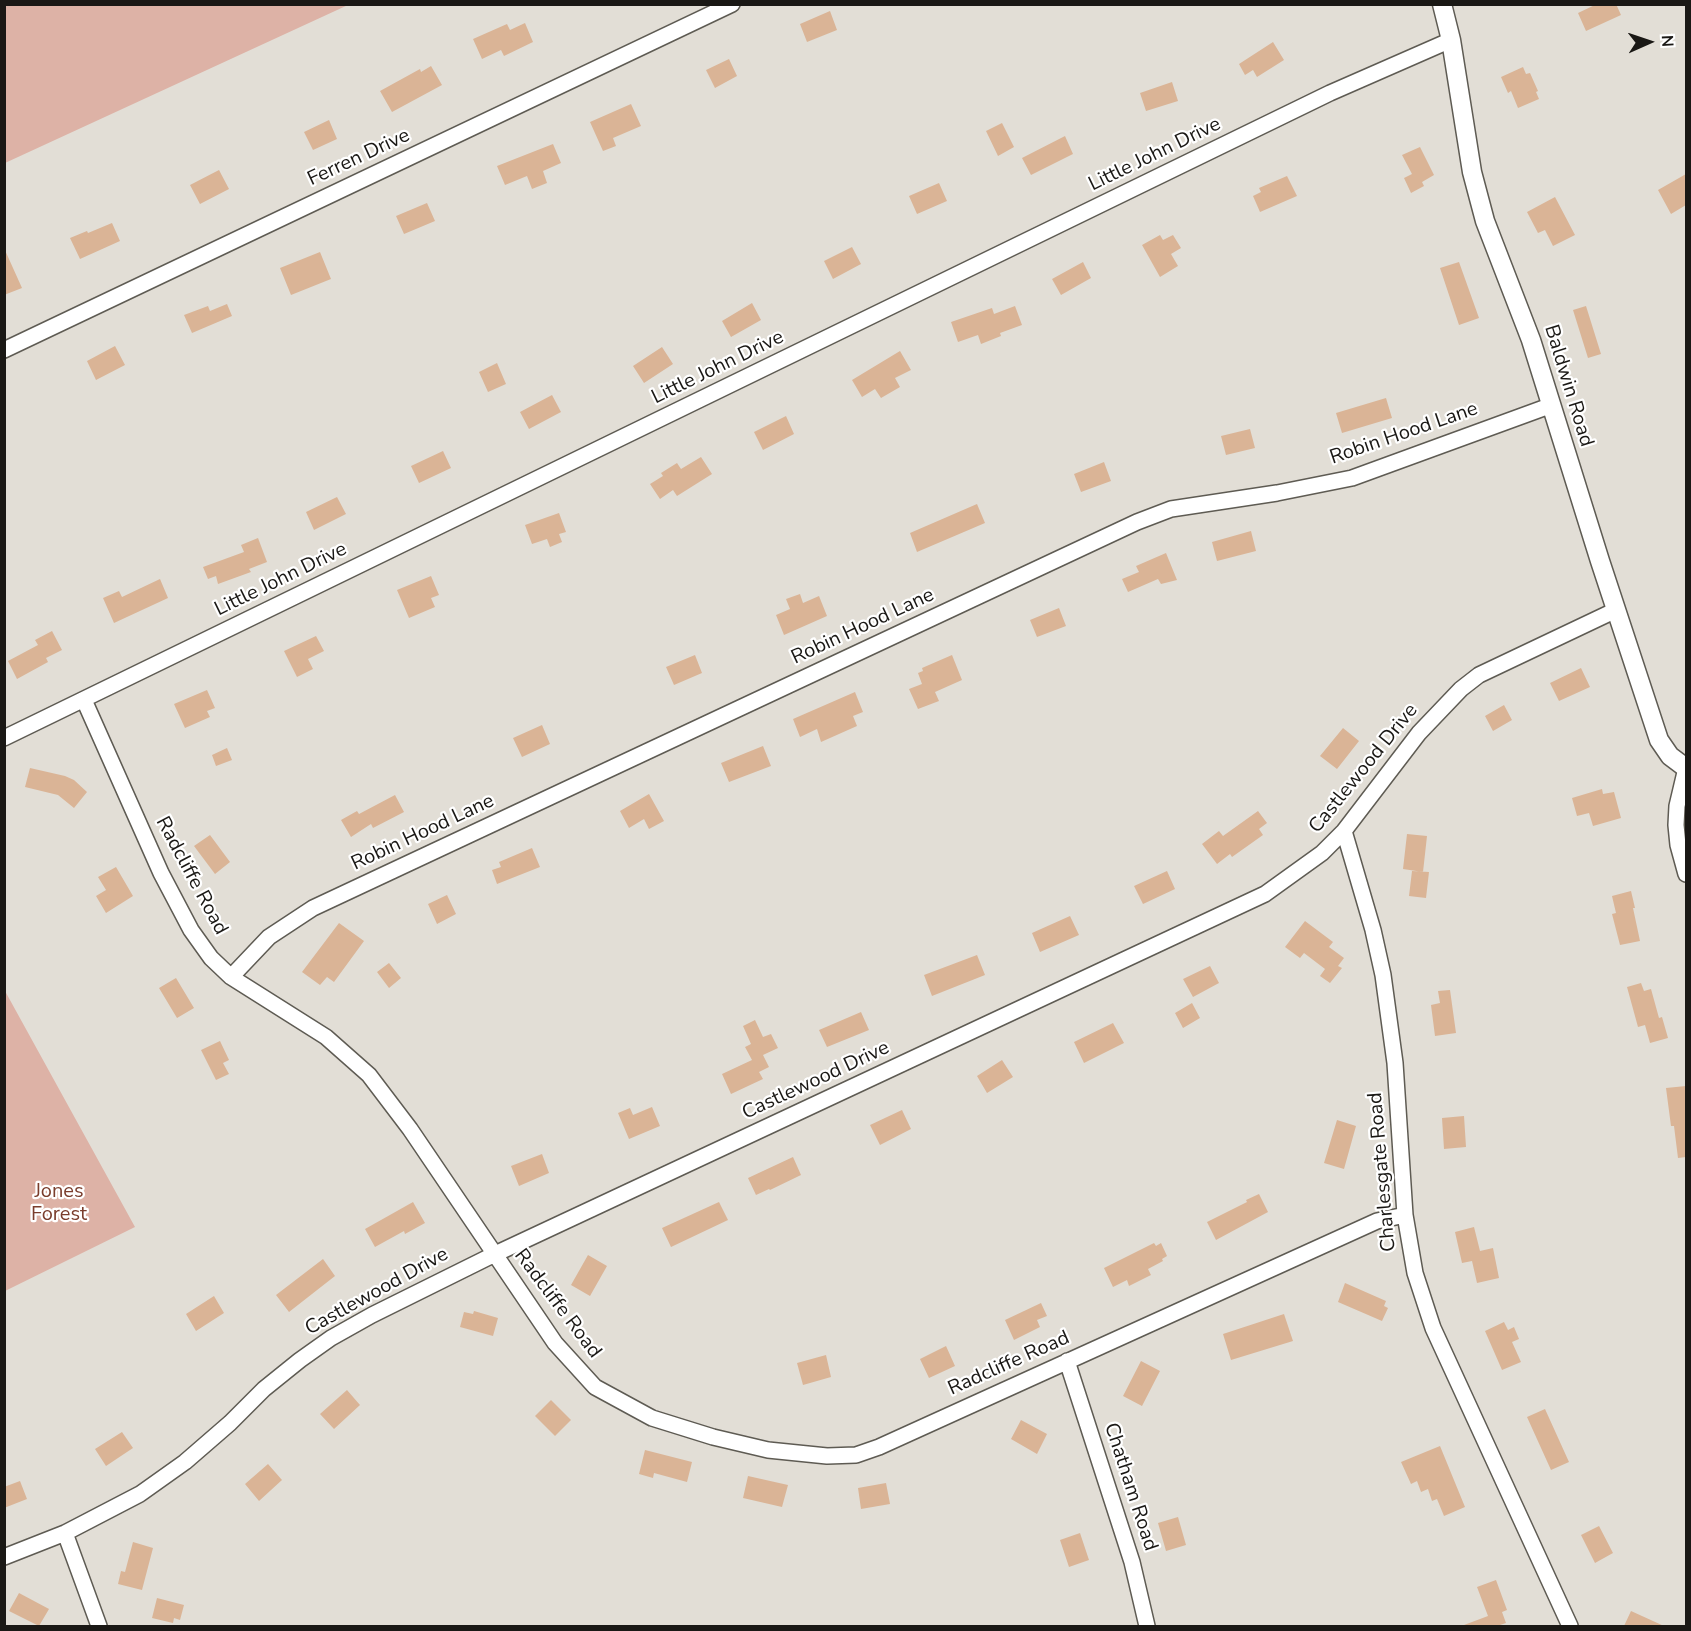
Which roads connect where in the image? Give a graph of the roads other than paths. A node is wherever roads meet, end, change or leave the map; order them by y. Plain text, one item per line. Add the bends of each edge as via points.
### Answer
1 (732, 4) edge
2 (1442, 4) edge
3 (1451, 40) junction
4 (4, 350) edge
5 (1552, 405) junction
6 (1616, 610) junction
7 (84, 699) junction
8 (4, 738) edge
9 (1686, 768) edge
10 (1344, 831) junction
11 (1686, 874) edge
12 (231, 977) junction
13 (1405, 1215) junction
14 (493, 1254) junction
15 (1067, 1361) junction
16 (65, 1533) junction
17 (4, 1557) edge
18 (99, 1626) edge
19 (1147, 1626) edge
20 (1570, 1626) edge

1 - 4 street, Ferren Drive
2 - 3 street, Baldwin Road
3 - 5 street, Baldwin Road via 1478,198
3 - 7 street, Little John Drive via 1330,93
5 - 6 street, Baldwin Road
5 - 12 street, Robin Hood Lane via 1352,478 1171,509 1137,522 313,908 270,937
6 - 9 street, Baldwin Road via 1659,740 1670,756
6 - 10 street, Castlewood Drive via 1479,675 1461,689 1419,733
7 - 8 street, Little John Drive
7 - 12 street, Radcliffe Road via 161,873 191,930
9 - 11 street via 1676,825
10 - 13 street, Charlesgate Road via 1383,975 1395,1063
10 - 14 street, Castlewood Drive via 1322,853 1255,900
12 - 14 street, Radcliffe Road via 326,1037 369,1075
13 - 15 street, Radcliffe Road via 1377,1221
13 - 20 street, Charlesgate Road via 1415,1273 1433,1328
14 - 15 street, Radcliffe Road via 555,1343 595,1387 652,1418 768,1450 856,1455
14 - 16 street, Castlewood Drive via 331,1338 264,1389 185,1462 140,1494
15 - 19 street, Chatham Road via 1129,1552
16 - 17 street, Castlewood Drive
16 - 18 street

